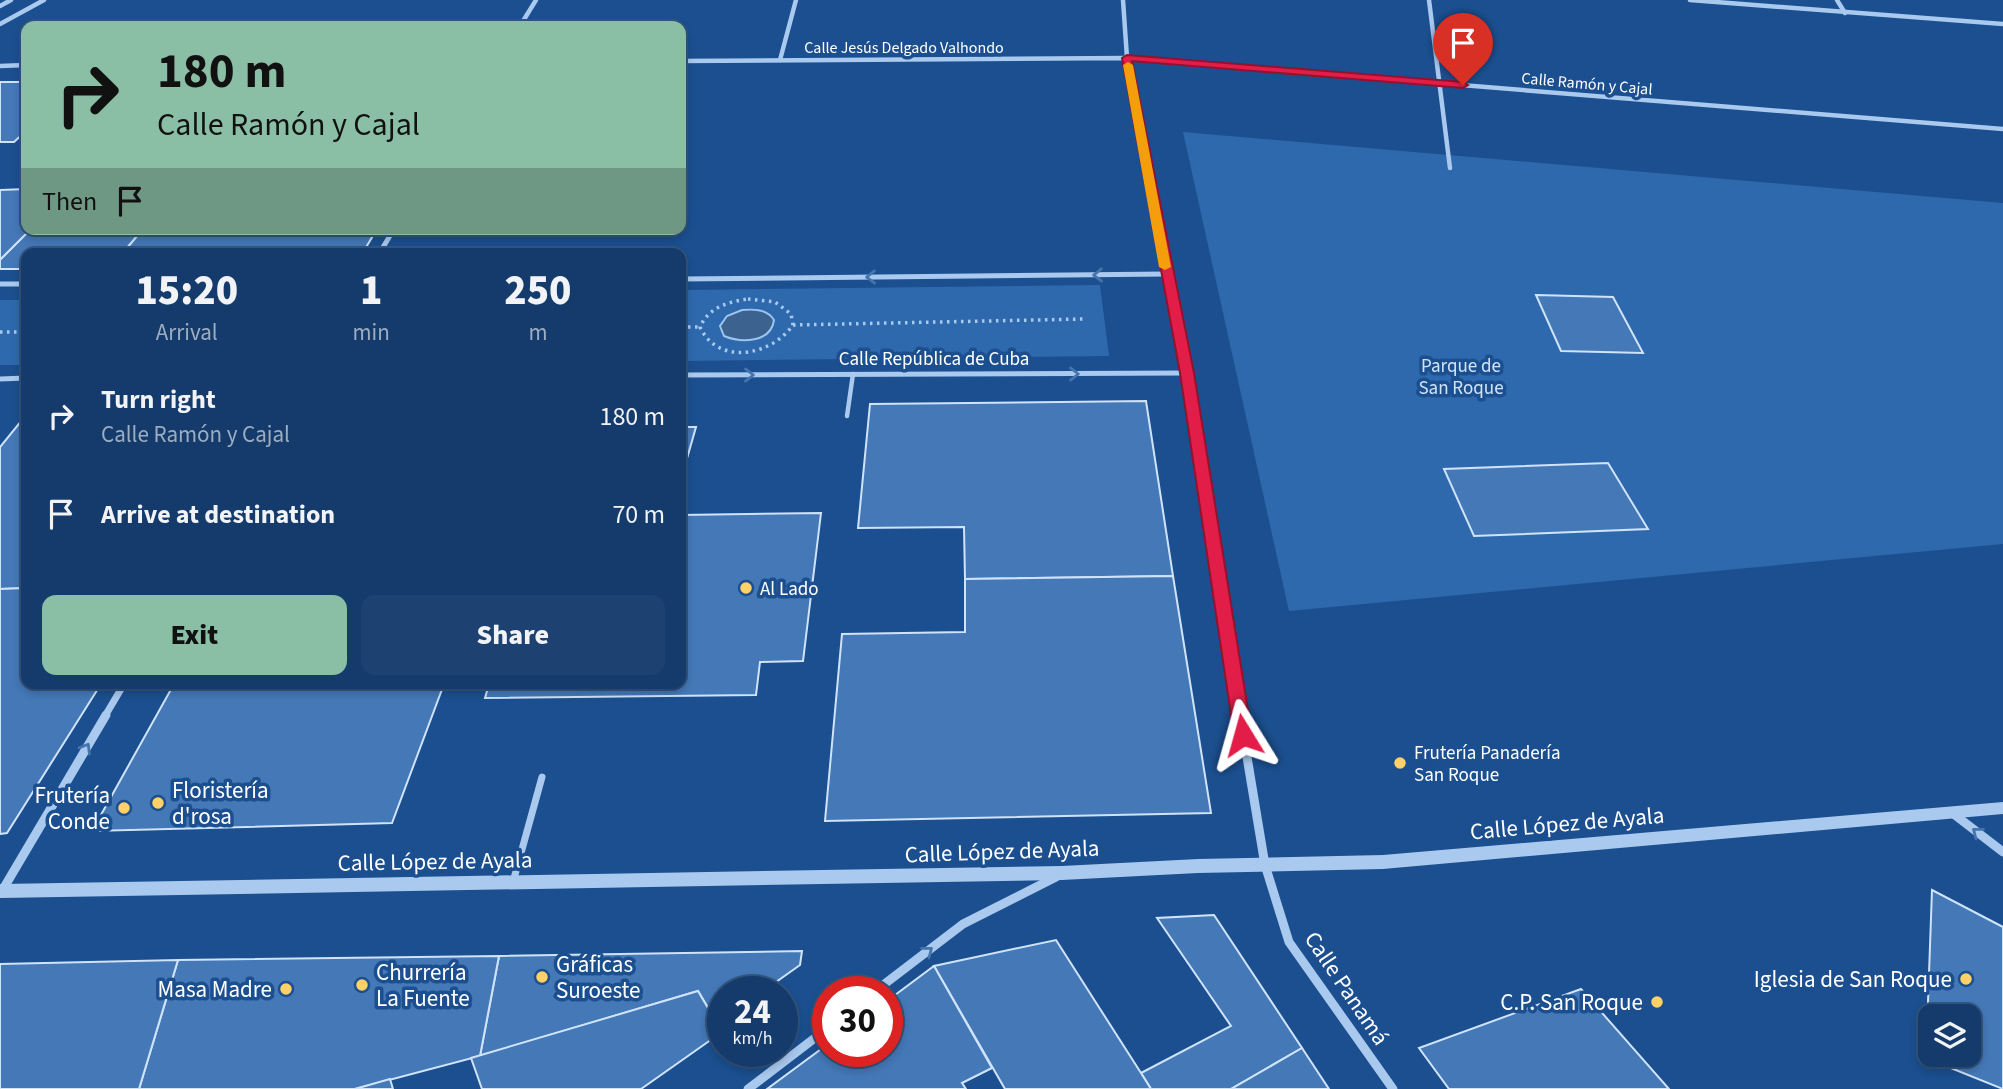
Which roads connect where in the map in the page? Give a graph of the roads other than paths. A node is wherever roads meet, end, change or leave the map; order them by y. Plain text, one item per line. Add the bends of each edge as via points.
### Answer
1 (11, 0) edge
2 (44, 0) edge
3 (536, 0) edge
4 (796, 0) edge
5 (1123, 0) edge
6 (1429, 0) edge
7 (1690, 0) edge
8 (1837, 0) edge
9 (0, 6) edge
10 (1845, 13) junction
11 (523, 21) edge
12 (0, 24) edge
13 (2003, 24) edge
14 (1127, 58) junction
15 (780, 60) junction
16 (686, 61) edge
17 (21, 65) edge
18 (0, 66) edge
19 (1439, 83) junction
20 (2003, 129) edge
21 (1450, 168) dead end
22 (1167, 274) junction
23 (686, 279) edge
24 (0, 284) edge
25 (21, 284) edge
26 (1187, 373) junction
27 (853, 374) junction
28 (686, 375) edge
29 (0, 379) edge
30 (21, 379) edge
31 (847, 416) dead end
32 (121, 689) edge
33 (542, 777) dead end
34 (2003, 808) edge
35 (1951, 812) junction
36 (2003, 852) edge
37 (1265, 865) junction
38 (1062, 873) junction
39 (513, 883) junction
40 (1, 891) edge
41 (895, 976) edge
42 (812, 1040) edge
43 (748, 1089) edge
44 (1393, 1089) edge

1 - 9 street
2 - 12 street
3 - 11 street
4 - 15 street
5 - 14 street, Calle Panamá
6 - 19 street
7 - 10 street
8 - 10 street
10 - 13 street
14 - 15 street, Calle Jesús Delgado Valhondo
14 - 19 street, Calle Ramón y Cajal
14 - 22 street, Calle Panamá
15 - 16 street, Calle Jesús Delgado Valhondo
17 - 18 street
19 - 20 street, Calle Ramón y Cajal
19 - 21 street
22 -> 23 street
22 - 26 street, Calle Panamá
24 - 25 street
27 -> 26 street, Calle República de Cuba
26 - 37 street, Calle Panamá
28 -> 27 street, Calle República de Cuba
27 - 31 lane
29 - 30 street
40 -> 32 street
33 - 39 lane
34 - 35 street, Calle López de Ayala
36 -> 35 street
35 - 37 street, Calle López de Ayala via 1383,862
37 - 38 street, Calle López de Ayala
37 - 44 street, Calle Panamá via 1289,942
38 - 39 street, Calle López de Ayala
41 -> 38 street via 963,924
39 - 40 street, Calle López de Ayala
42 - 43 street

